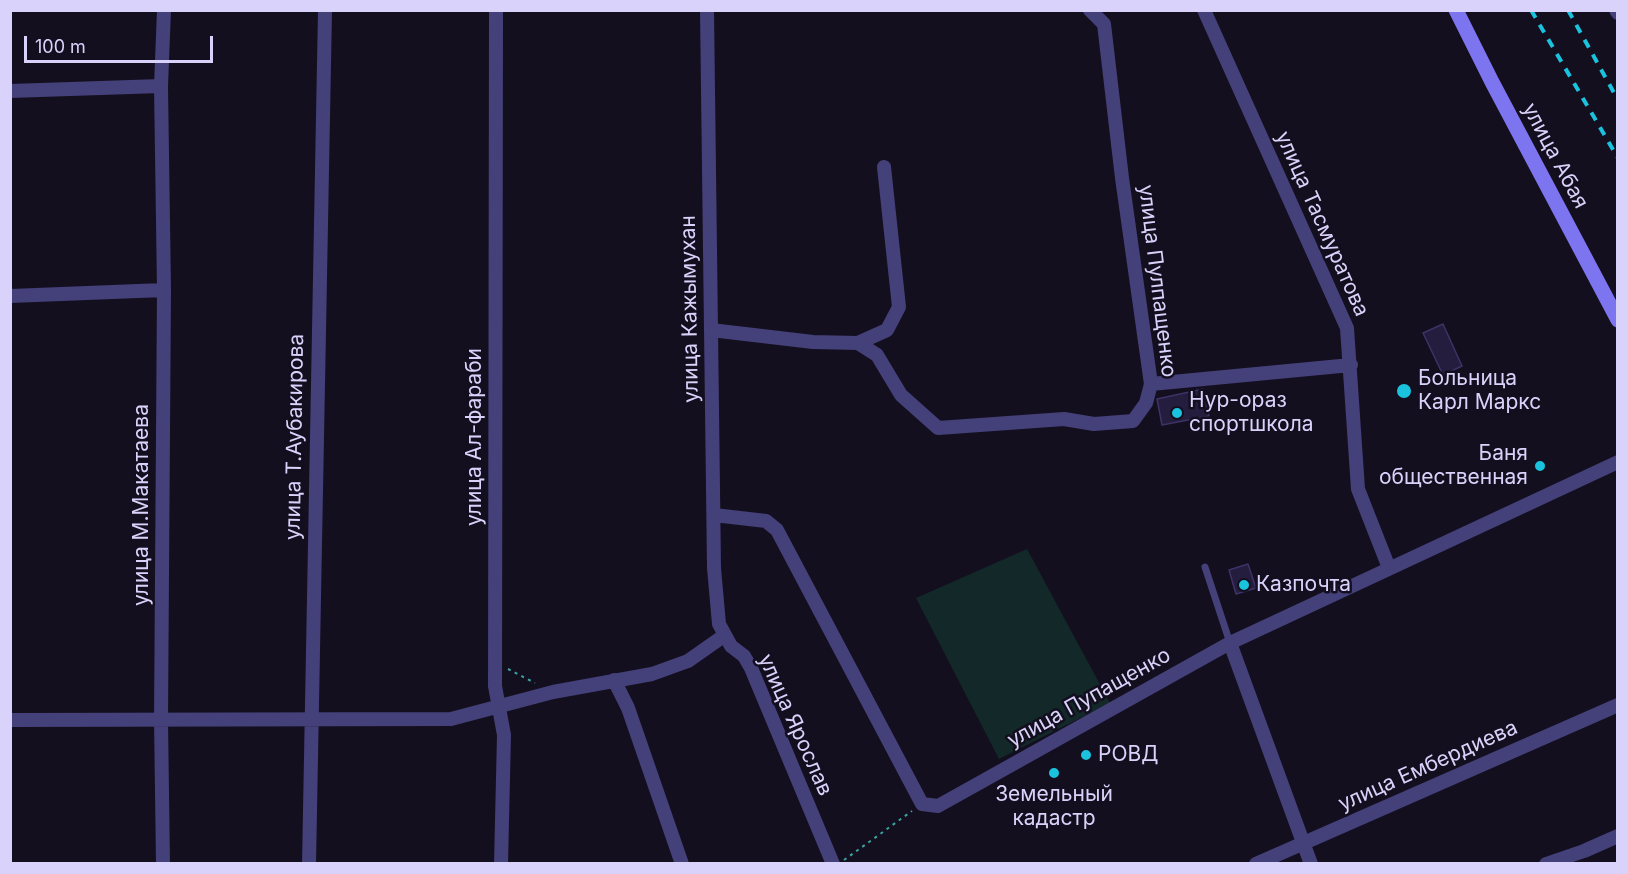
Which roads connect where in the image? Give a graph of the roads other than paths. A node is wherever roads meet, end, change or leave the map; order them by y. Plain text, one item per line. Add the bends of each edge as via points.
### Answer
1 (164, 10) edge
2 (325, 10) edge
3 (496, 10) edge
4 (707, 10) edge
5 (1090, 10) edge
6 (1204, 10) edge
7 (1456, 10) edge
8 (161, 86) junction
9 (10, 91) edge
10 (884, 167) dead end
11 (164, 290) junction
12 (10, 296) edge
13 (1617, 320) edge
14 (711, 330) junction
15 (858, 343) junction
16 (1351, 365) junction
17 (1151, 384) junction
18 (1617, 462) edge
19 (714, 515) junction
20 (1205, 567) dead end
21 (1389, 568) junction
22 (717, 606) joint
23 (725, 635) junction
24 (1230, 643) junction
25 (614, 680) junction
26 (1617, 705) edge
27 (499, 706) junction
28 (10, 720) edge
29 (161, 720) junction
30 (311, 720) junction
31 (1617, 836) edge
32 (1304, 843) junction
33 (163, 864) edge
34 (309, 864) edge
35 (501, 864) edge
36 (682, 864) edge
37 (833, 864) edge
38 (1256, 864) edge
39 (1311, 864) edge
40 (1546, 864) edge

1 - 8 street, улица М.Макатаева
2 - 30 street, улица Т.Аубакирова
3 - 27 street, улица Ал-фараби via 495,686
4 - 14 street, улица Кажымухан
5 - 17 street, улица Пулпащенко via 1104,24
6 - 16 street, улица Тасмуратова via 1347,328
7 - 13 main road, улица Абая
8 - 9 street
8 - 11 street, улица М.Макатаева
10 - 15 street via 899,307 887,330
11 - 12 street
11 - 29 street, улица М.Макатаева
14 - 15 street
14 - 19 street, улица Кажымухан
15 - 17 street, улица Пулпащенко via 877,355 901,395 938,428 1064,419 1095,424 1133,421 1146,403
16 - 17 street
16 - 21 street, улица Тасмуратова via 1358,489
18 - 21 street, улица Пупащенко
19 - 22 street, улица Кажымухан
19 - 24 street, улица Пупащенко via 766,521 777,530 922,804 938,806
20 - 24 lane
21 - 24 street, улица Пупащенко
22 - 23 street, улица Ярослав
23 - 25 street via 688,661 652,674
23 - 37 street, улица Ярослав via 752,668
24 - 32 street
25 - 27 street
25 - 36 street via 628,708
26 - 32 street, улица Ембердиева
27 - 30 street via 451,719
27 - 35 street, улица Ал-фараби via 504,735
28 - 29 street
29 - 30 street
29 - 33 street, улица М.Макатаева
30 - 34 street, улица Т.Аубакирова
31 - 40 street
32 - 38 street, улица Ембердиева
32 - 39 street

